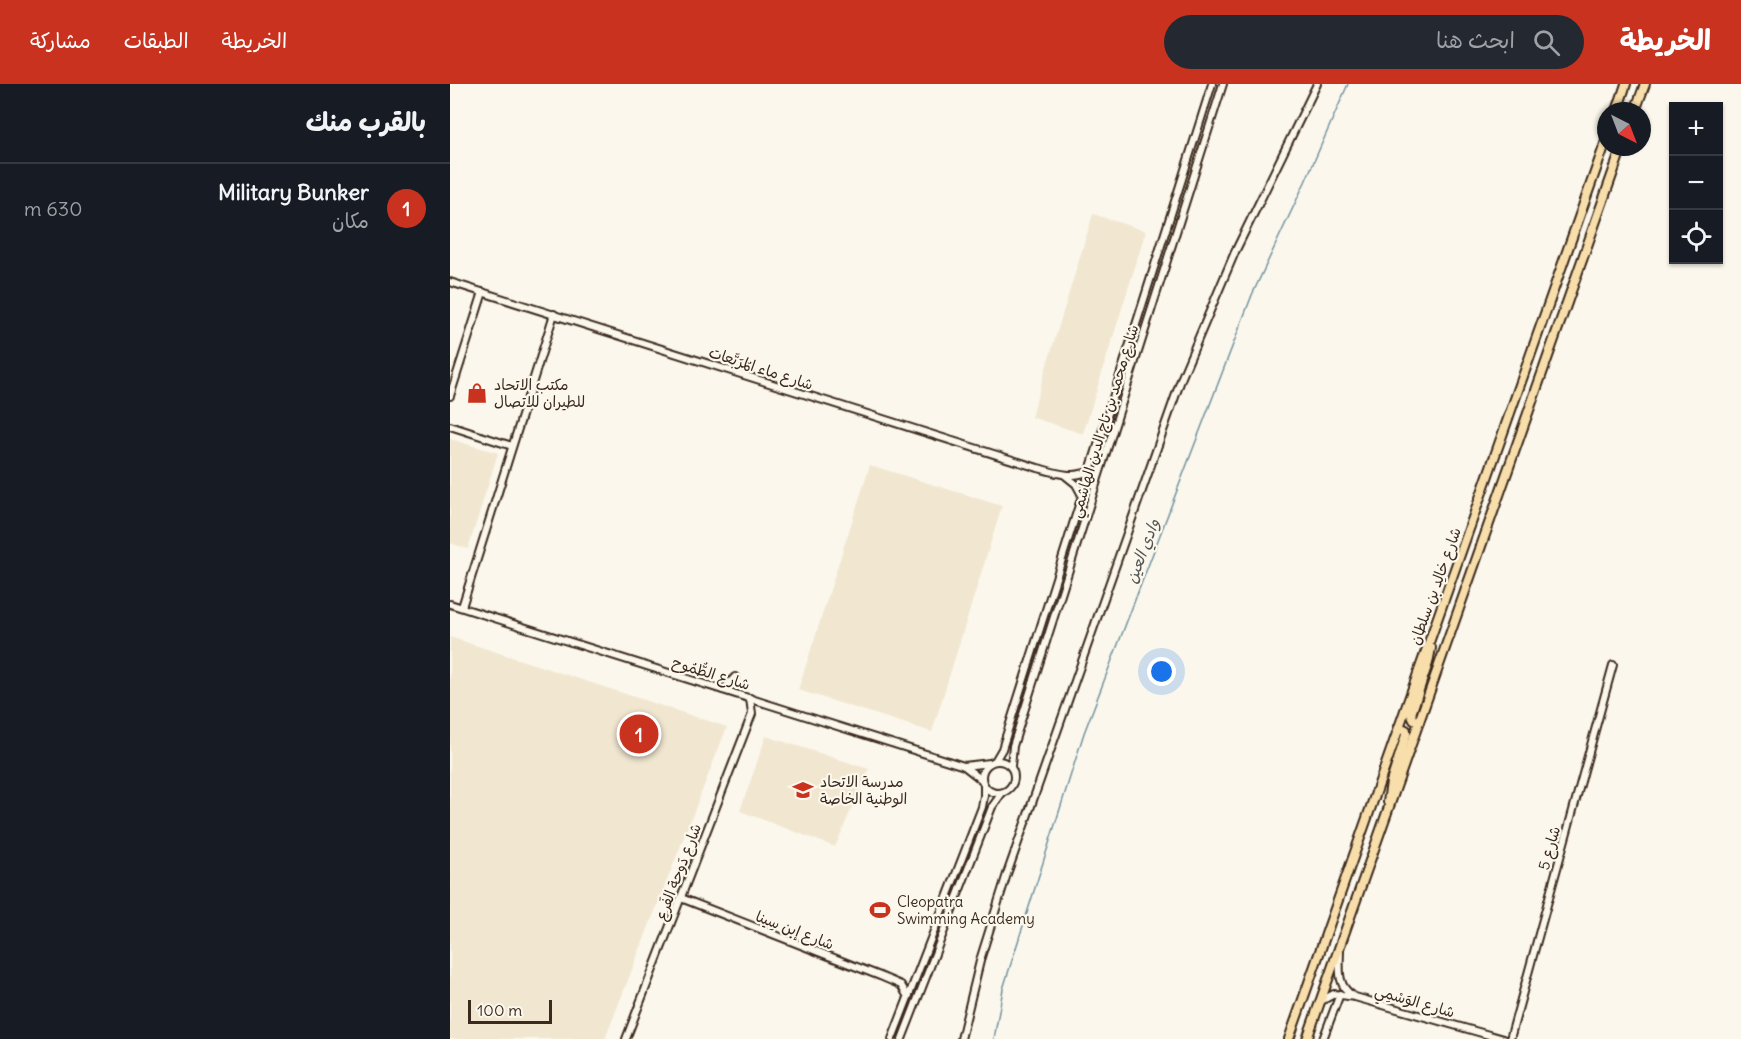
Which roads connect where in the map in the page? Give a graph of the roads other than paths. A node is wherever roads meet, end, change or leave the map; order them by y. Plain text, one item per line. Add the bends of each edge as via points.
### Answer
1 (1212, 84) edge
2 (1223, 84) edge
3 (1317, 84) edge
4 (1624, 84) edge
5 (1644, 84) edge
6 (1619, 102) edge
7 (1638, 102) edge
8 (1601, 156) edge
9 (1619, 156) edge
10 (450, 282) edge
11 (483, 292) junction
12 (554, 314) junction
13 (450, 396) edge
14 (450, 426) edge
15 (512, 446) junction
16 (1090, 471) junction
17 (1065, 475) junction
18 (1083, 496) junction
19 (450, 604) edge
20 (462, 607) junction
21 (1430, 640) junction
22 (1613, 664) dead end
23 (735, 677) dead end
24 (723, 690) junction
25 (750, 698) junction
26 (768, 704) junction
27 (752, 714) junction
28 (1419, 722) junction
29 (1399, 727) junction
30 (992, 762) junction
31 (964, 766) junction
32 (1011, 766) junction
33 (983, 782) junction
34 (1002, 793) junction
35 (1389, 809) junction
36 (681, 898) junction
37 (1341, 943) junction
38 (915, 979) junction
39 (901, 985) junction
40 (1340, 994) junction
41 (908, 997) junction
42 (1355, 997) junction
43 (1320, 1001) junction
44 (626, 1039) edge
45 (892, 1039) edge
46 (902, 1039) edge
47 (961, 1039) edge
48 (1289, 1039) edge
49 (1307, 1039) edge
50 (1323, 1039) edge
51 (1503, 1039) edge
52 (1510, 1039) edge

1 - 16 street, شارع محمد بن تاج الدين الهاشمي
2 - 32 street, شارع محمد بن تاج الدين الهاشمي via 1012,750
3 - 47 street via 1235,252 1182,377 1007,874 978,966
4 - 6 main road
5 - 7 main road
8 - 21 main road, شارع خالِد بن سلطان
9 - 28 main road, شارع خالِد بن سلطان
10 - 11 street, شارع ماء المُرَبَّعات
11 - 12 street, شارع ماء المُرَبَّعات
11 - 13 street
12 - 15 street
12 - 17 street, شارع ماء المُرَبَّعات
14 - 15 street
15 - 20 street
16 - 17 street, شارع ماء المُرَبَّعات
16 - 18 street, شارع محمد بن تاج الدين الهاشمي
17 - 18 street
18 - 30 street, شارع محمد بن تاج الدين الهاشمي via 1002,749
19 - 20 street, شارع الطُّمُوح
20 - 24 street, شارع الطُّمُوح
21 - 28 main road via 1430,657 1411,714
21 - 29 main road, شارع خالِد بن سلطان
22 - 52 street, شارع 5
23 - 24 street
24 - 25 street, شارع الطُّمُوح
25 - 26 street, شارع الطُّمُوح
25 - 27 street, شارع دَوحة الفَرع
26 - 27 street
26 - 31 street, شارع الطُّمُوح
27 - 36 street, شارع دَوحة الفَرع
28 - 35 main road, شارع خالِد بن سلطان
29 - 35 main road via 1406,730 1406,735 1391,782
29 - 48 main road, شارع خالِد بن سلطان
30 - 31 street, شارع الطُّمُوح
30 - 32 street via 1002,761
30 - 33 street via 983,770
31 - 33 street, شارع الطُّمُوح
32 - 34 street via 1013,784
33 - 34 street via 993,793
33 - 38 street via 982,807
34 - 46 street via 990,812
35 - 37 main road, شارع خالِد بن سلطان
36 - 39 street, شارع إبن سِينا
36 - 44 street, شارع دَوحة الفَرع
37 - 42 street, شارع الوَسْمِي via 1342,985
37 - 43 main road, شارع خالِد بن سلطان
38 - 39 street
38 - 41 street
39 - 41 street
40 - 42 street, شارع الوَسْمِي
40 - 43 street
40 - 50 street
41 - 45 street
42 - 51 street, شارع الوَسْمِي
43 - 49 main road, شارع خالِد بن سلطان

